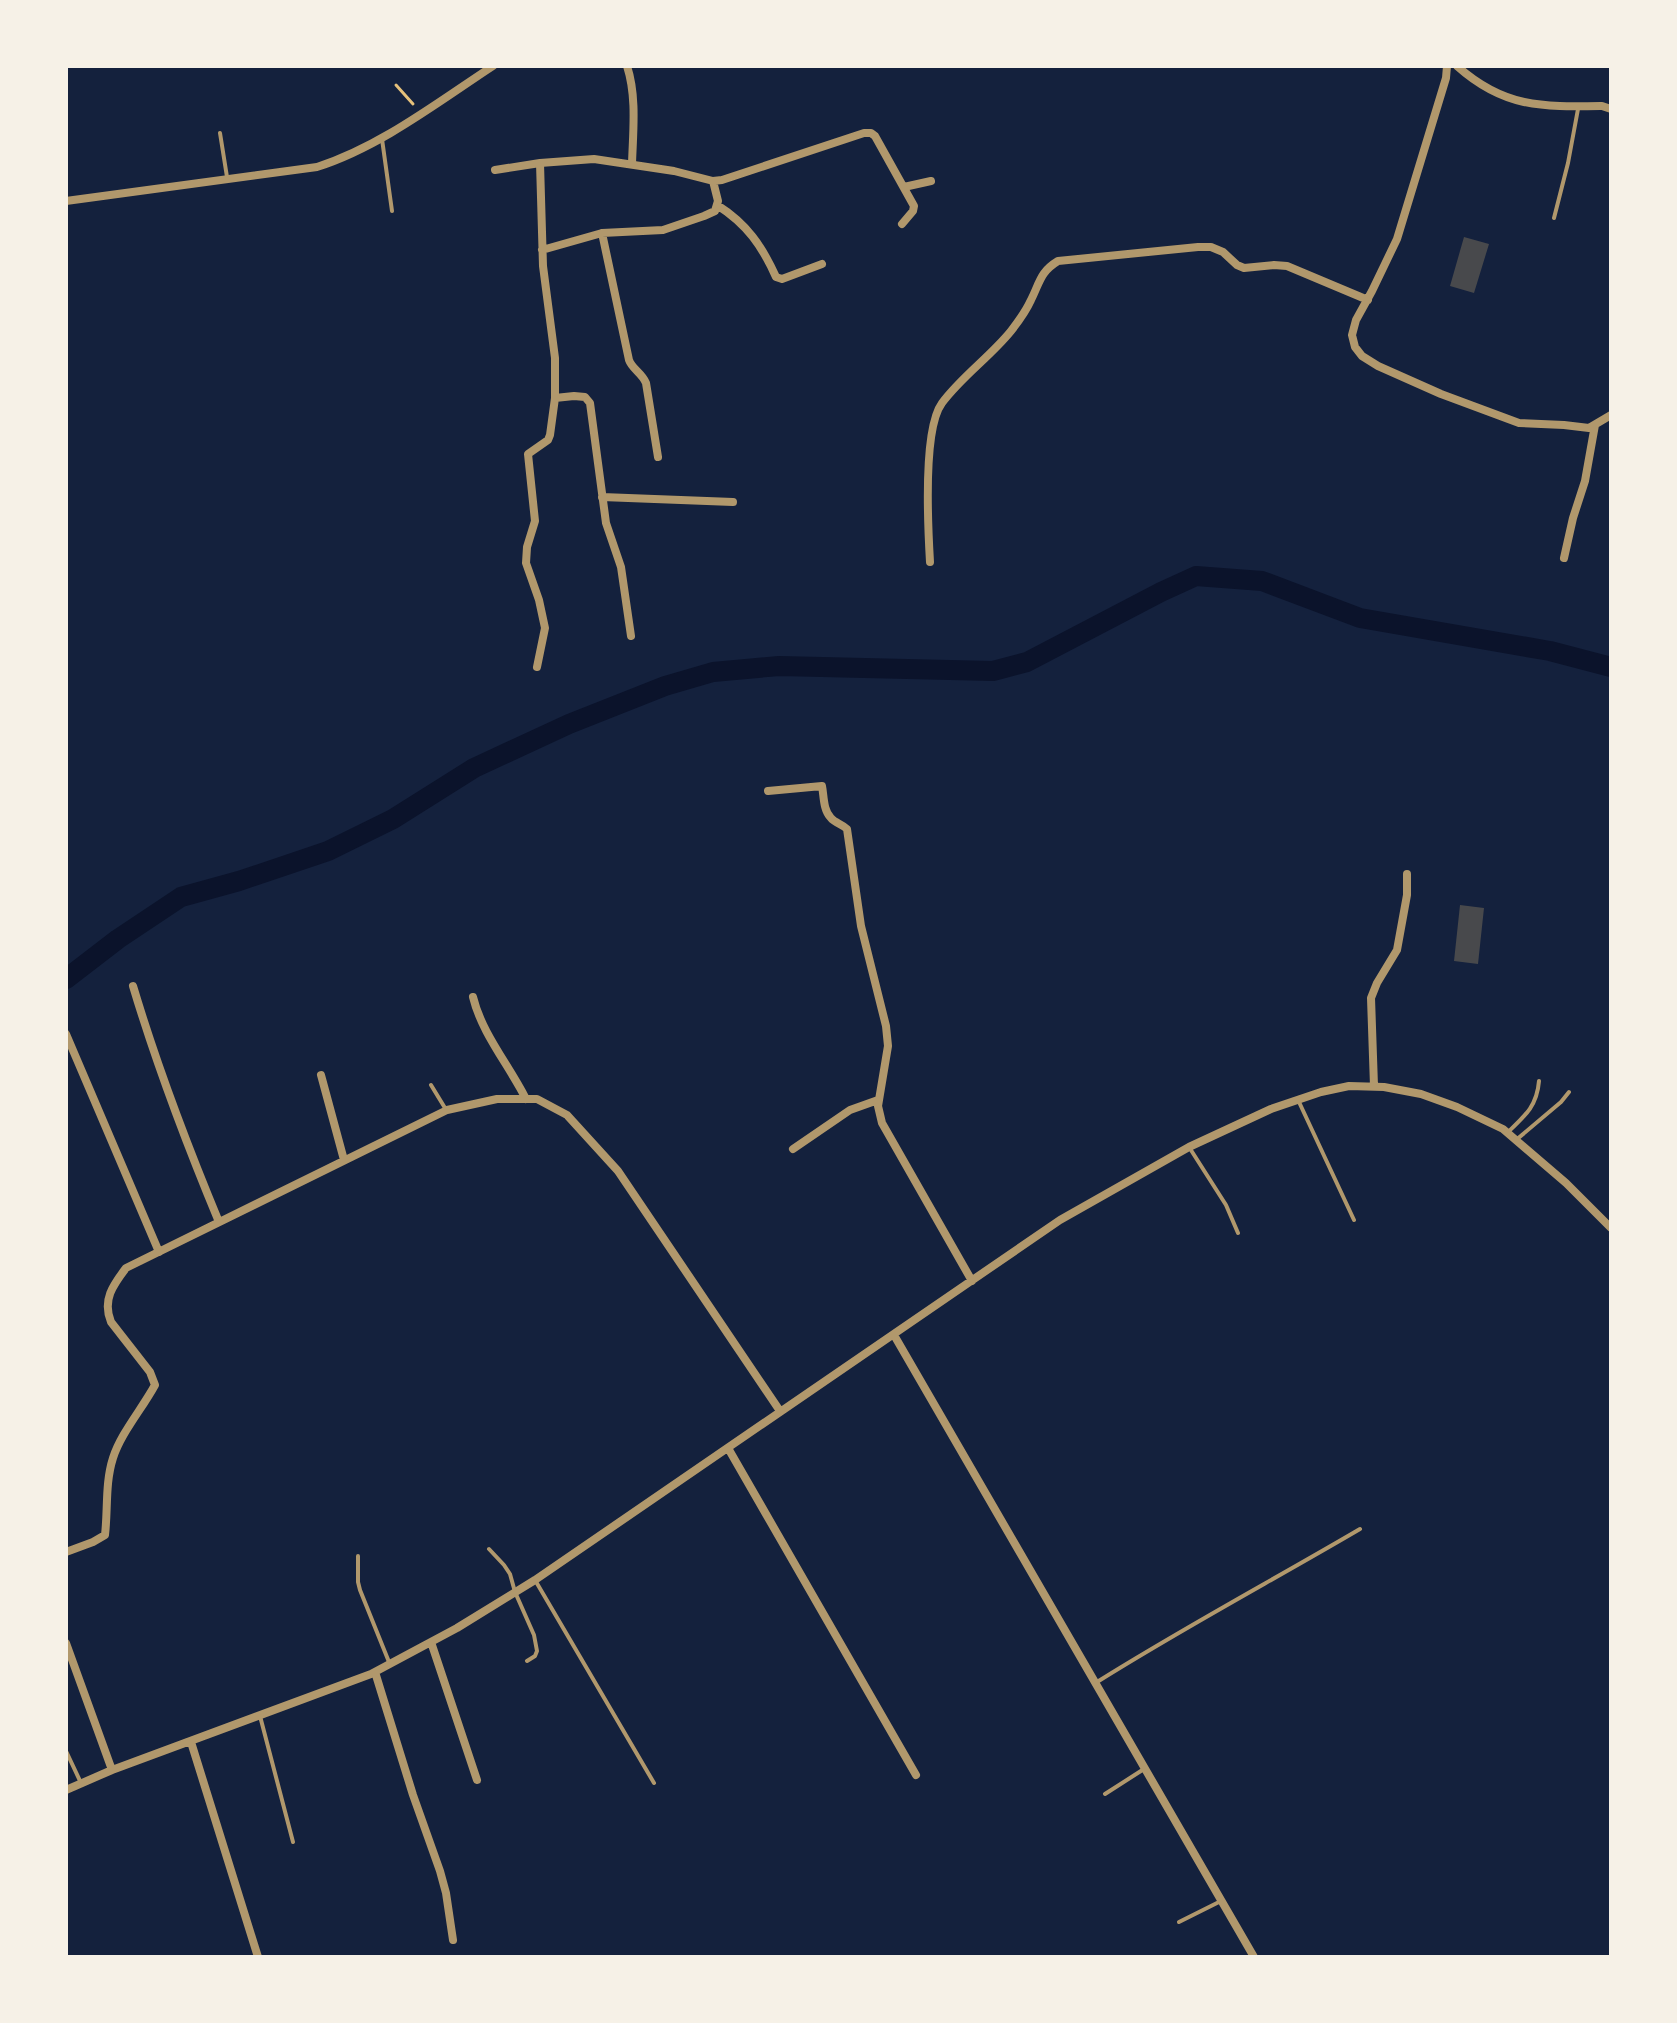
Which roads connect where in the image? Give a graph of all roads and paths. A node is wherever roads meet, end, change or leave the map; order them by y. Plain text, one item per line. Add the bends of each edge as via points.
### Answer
1 (493, 66) edge
2 (627, 66) edge
3 (1447, 66) edge
4 (1457, 66) edge
5 (396, 85) dead end
6 (1578, 106) junction
7 (1611, 109) edge
8 (420, 113) junction
9 (220, 133) dead end
10 (382, 137) junction
11 (540, 163) junction
12 (632, 164) junction
13 (495, 170) dead end
14 (227, 179) junction
15 (713, 181) junction
16 (931, 181) dead end
17 (904, 187) junction
18 (66, 201) edge
19 (717, 205) junction
20 (392, 211) dead end
21 (1554, 218) dead end
22 (902, 224) dead end
23 (602, 233) junction
24 (542, 250) junction
25 (822, 264) dead end
26 (1368, 300) junction
27 (555, 398) junction
28 (1611, 415) edge
29 (1595, 425) junction
30 (658, 457) dead end
31 (602, 497) junction
32 (733, 502) dead end
33 (1564, 558) dead end
34 (930, 562) dead end
35 (631, 636) dead end
36 (537, 667) dead end
37 (768, 791) dead end
38 (1407, 874) dead end
39 (133, 986) dead end
40 (473, 997) dead end
41 (66, 1034) edge
42 (321, 1075) dead end
43 (1539, 1081) dead end
44 (431, 1085) dead end
45 (1374, 1086) junction
46 (1569, 1092) dead end
47 (526, 1099) junction
48 (1298, 1099) junction
49 (878, 1100) junction
50 (447, 1110) junction
51 (1507, 1133) junction
52 (1516, 1140) junction
53 (1189, 1147) junction
54 (793, 1149) dead end
55 (344, 1160) junction
56 (1354, 1220) dead end
57 (219, 1222) junction
58 (1611, 1228) edge
59 (1238, 1233) dead end
60 (159, 1252) junction
61 (972, 1281) junction
62 (894, 1335) junction
63 (780, 1411) junction
64 (728, 1448) junction
65 (1360, 1529) dead end
66 (489, 1549) dead end
67 (66, 1552) edge
68 (358, 1556) dead end
69 (535, 1580) junction
70 (515, 1592) junction
71 (431, 1642) junction
72 (66, 1643) edge
73 (527, 1661) dead end
74 (390, 1664) junction
75 (375, 1672) junction
76 (1095, 1683) junction
77 (260, 1716) junction
78 (191, 1742) junction
79 (66, 1751) edge
80 (1146, 1768) junction
81 (112, 1770) junction
82 (916, 1775) dead end
83 (477, 1780) dead end
84 (81, 1783) junction
85 (654, 1783) dead end
86 (66, 1790) edge
87 (1105, 1794) dead end
88 (293, 1842) dead end
89 (1221, 1901) junction
90 (1179, 1922) dead end
91 (453, 1940) dead end
92 (258, 1957) edge
93 (1254, 1957) edge

1 - 8 street
2 - 12 street via 634,107
3 - 26 street via 1397,239
4 - 6 street via 1514,101
5 - 8 path
6 - 7 street
6 - 21 lane
8 - 10 street
9 - 14 lane
10 - 14 street via 317,167
10 - 20 lane
11 - 12 street via 594,159
11 - 13 street
11 - 24 street
12 - 15 street
14 - 18 street
15 - 17 street via 871,133
15 - 19 street
16 - 17 street
17 - 22 street via 914,206
19 - 23 street via 715,211 674,228
19 - 25 street via 746,228 776,277
23 - 24 street
23 - 30 street via 629,360 646,383
24 - 27 street
26 - 29 street via 1352,341 1378,366 1519,423
26 - 34 street via 1287,266 1244,268 1211,247 1058,261 1039,280 1011,331 939,406 929,468
27 - 31 street via 588,399
27 - 36 street via 548,440 528,454 535,521 526,563 545,628
28 - 29 street
29 - 33 street
31 - 32 street
31 - 35 street via 621,567
37 - 49 street via 822,786 831,818 847,829 861,926 886,1026 888,1046
38 - 45 street via 1397,950 1371,998
39 - 57 street
40 - 47 street
41 - 60 street
42 - 55 street
43 - 51 lane via 1536,1101
44 - 50 lane
45 - 48 street via 1349,1086
45 - 51 street via 1421,1094
46 - 52 lane
47 - 50 street
47 - 63 street via 567,1115 618,1171
48 - 53 street
48 - 56 lane
49 - 54 street via 850,1110
49 - 61 street via 882,1123
50 - 55 street
51 - 52 street
52 - 58 street
53 - 59 lane
53 - 61 street via 1060,1220
55 - 57 street
57 - 60 street
60 - 67 street via 126,1268 108,1295 111,1322 155,1385 112,1460 105,1535
61 - 62 street
62 - 63 street
62 - 76 street
63 - 64 street
64 - 69 street
64 - 82 street
65 - 76 lane
66 - 70 lane via 507,1570
68 - 74 lane via 360,1590
69 - 70 street
69 - 85 lane
70 - 71 street
70 - 73 lane via 536,1645 535,1656
71 - 74 street
71 - 83 street
72 - 81 street
74 - 75 street
75 - 77 street
75 - 91 street via 440,1871
76 - 80 street
77 - 78 street
77 - 88 lane
78 - 81 street
78 - 92 street
79 - 84 lane
80 - 87 lane
80 - 89 street
81 - 84 street
84 - 86 street
89 - 90 lane
89 - 93 street

